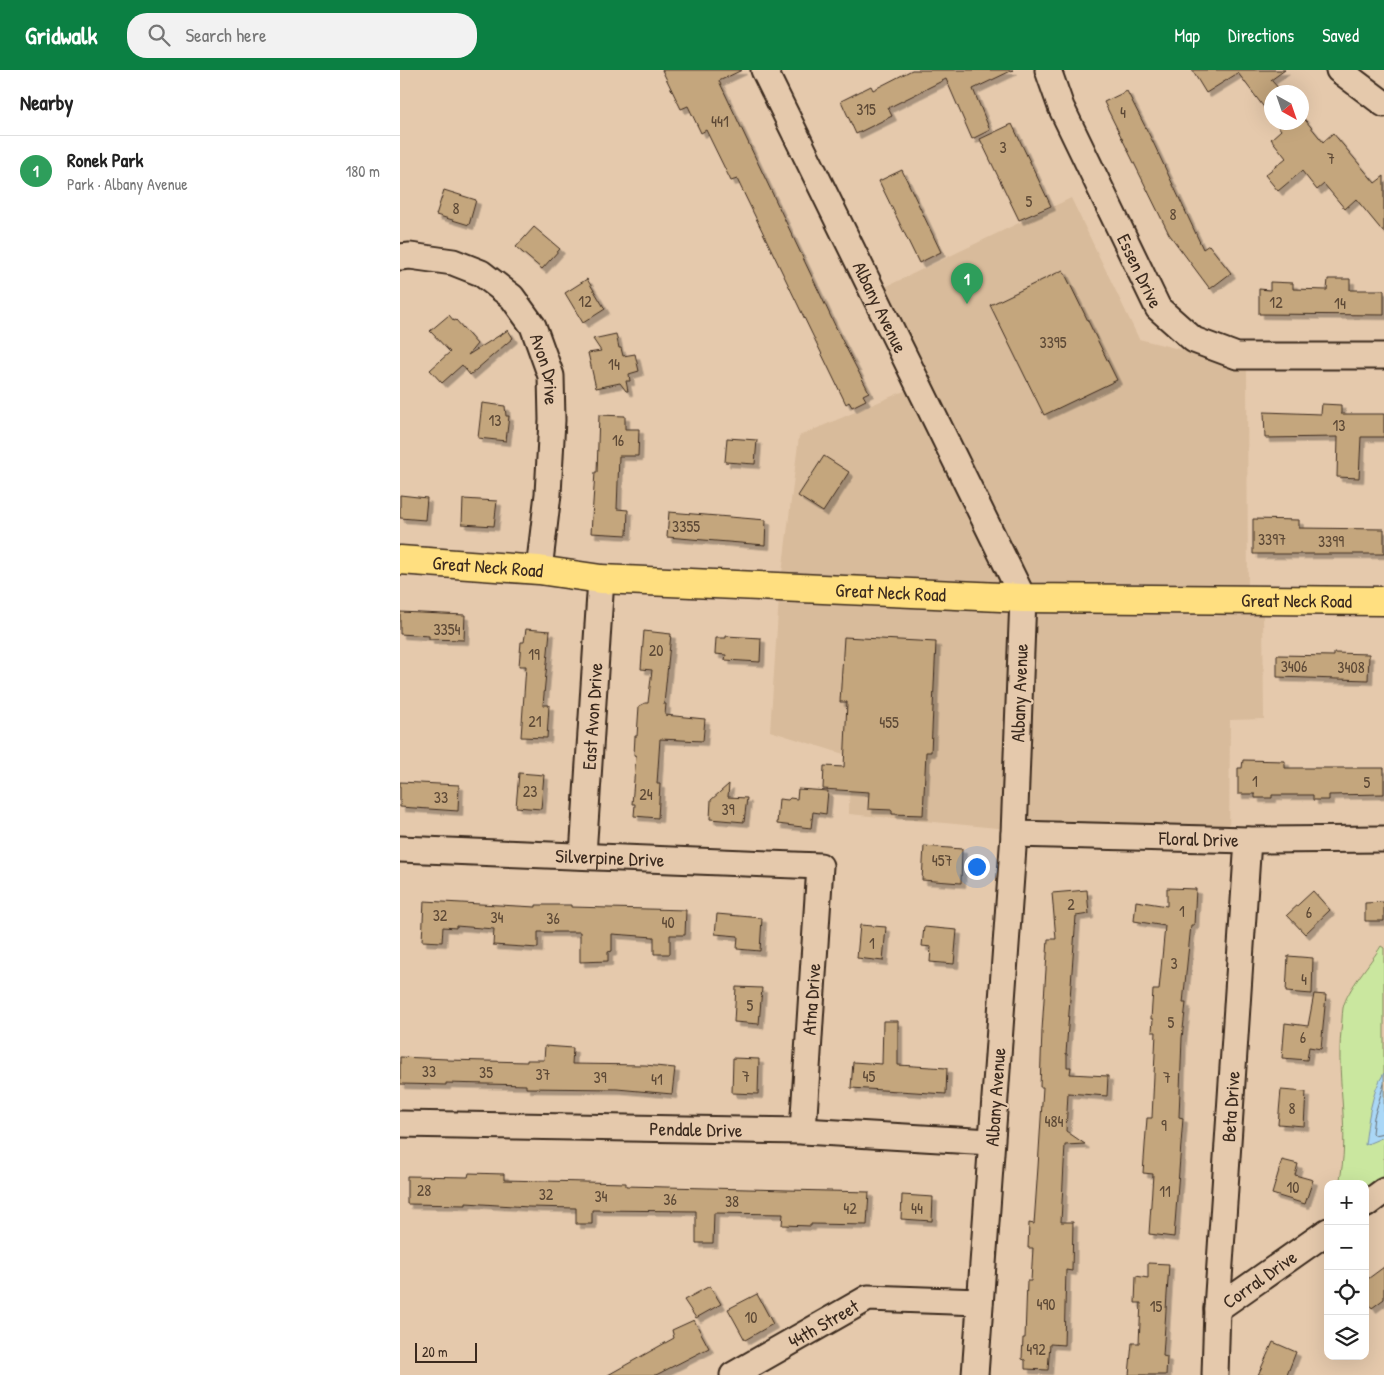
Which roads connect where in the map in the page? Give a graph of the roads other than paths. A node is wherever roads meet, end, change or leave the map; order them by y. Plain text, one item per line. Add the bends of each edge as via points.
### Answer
1 (1048, 70) edge
2 (1339, 70) edge
3 (773, 73) edge
4 (1384, 104) edge
5 (400, 257) edge
6 (1384, 356) edge
7 (400, 560) edge
8 (539, 570) junction
9 (601, 579) junction
10 (1023, 598) junction
11 (1384, 601) edge
12 (1014, 834) junction
13 (1384, 839) edge
14 (1248, 840) junction
15 (400, 849) edge
16 (583, 855) junction
17 (820, 866) joint
18 (400, 1124) edge
19 (803, 1132) junction
20 (992, 1142) junction
21 (1384, 1192) edge
22 (1369, 1202) edge
23 (1324, 1234) edge
24 (980, 1302) junction
25 (1217, 1309) junction
26 (733, 1375) edge
27 (975, 1375) edge
28 (1215, 1375) edge

1 - 6 street, Essen Drive via 1061,106 1158,308 1194,340 1237,356
2 - 4 street
3 - 10 street, Albany Avenue
5 - 8 street, Avon Drive via 453,262 480,273 512,297 533,326 551,376 548,494
7 - 8 main road, Great Neck Road
8 - 9 main road, Great Neck Road
9 - 10 main road, Great Neck Road
9 - 16 street, East Avon Drive
10 - 11 main road, Great Neck Road
10 - 12 street, Albany Avenue
12 - 14 street, Floral Drive
12 - 20 street, Albany Avenue
13 - 14 street, Floral Drive
14 - 25 street, Beta Drive
15 - 16 street, Silverpine Drive
16 - 17 street, Silverpine Drive
17 - 19 street, Atna Drive
18 - 19 street, Pendale Drive
19 - 20 street, Pendale Drive
20 - 24 street, Albany Avenue
21 - 22 street
23 - 25 street, Corral Drive
24 - 26 street, 44th Street via 868,1298
24 - 27 street, Albany Avenue
25 - 28 street, Beta Drive

